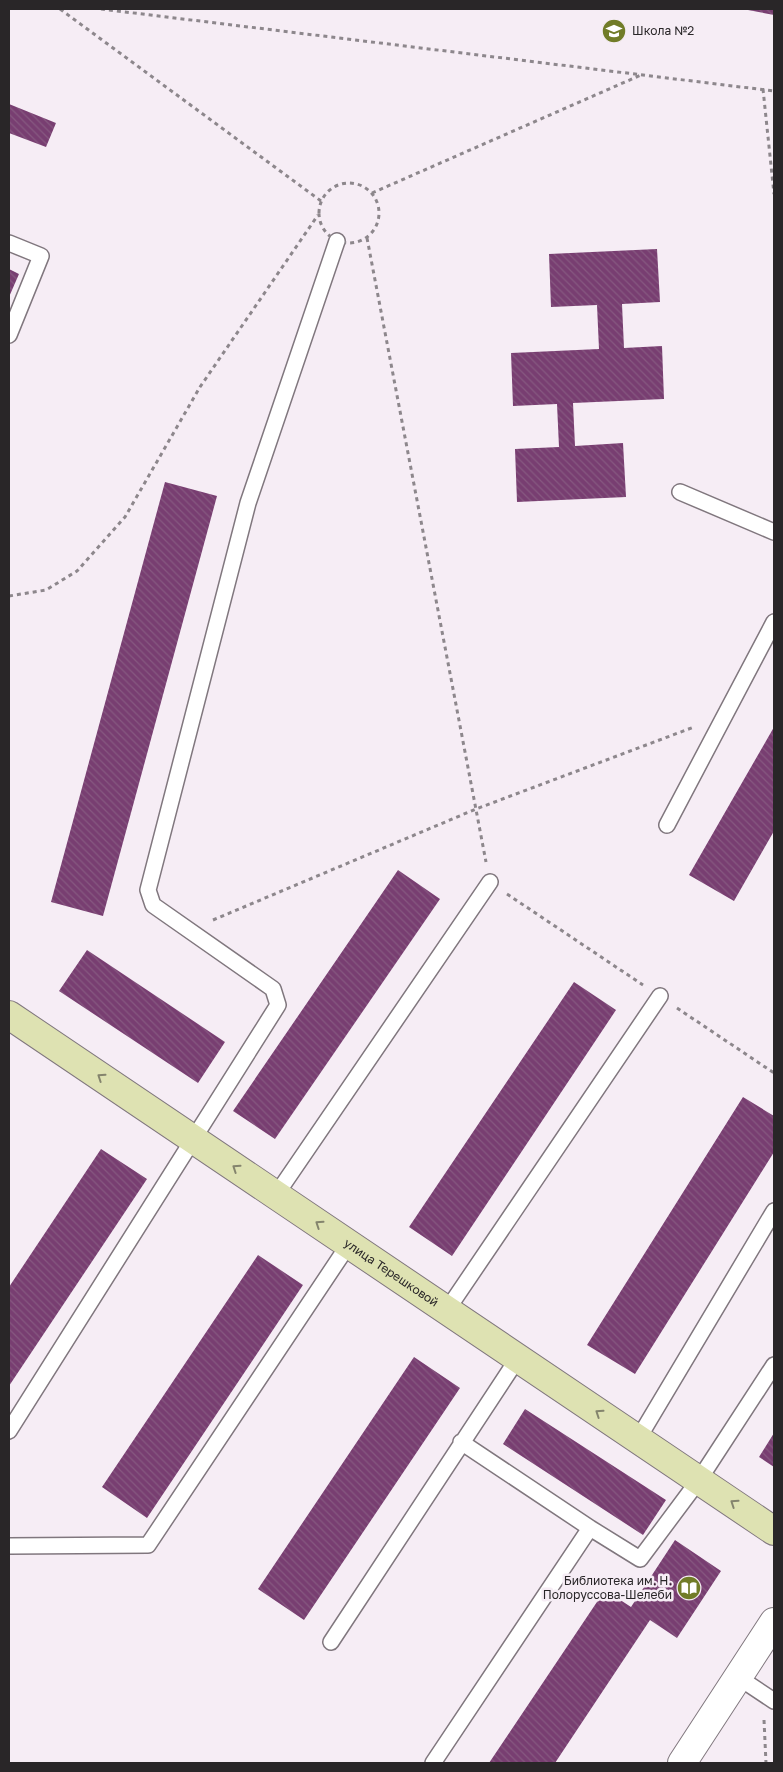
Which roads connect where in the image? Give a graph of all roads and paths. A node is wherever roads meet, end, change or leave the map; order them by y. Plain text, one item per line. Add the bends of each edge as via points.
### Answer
1 (60, 9) edge
2 (101, 9) edge
3 (643, 75) junction
4 (763, 89) junction
5 (774, 91) edge
6 (372, 193) junction
7 (774, 194) edge
8 (321, 201) junction
9 (318, 215) junction
10 (367, 238) junction
11 (337, 241) junction
12 (9, 243) edge
13 (9, 335) edge
14 (680, 492) dead end
15 (774, 532) edge
16 (9, 596) edge
17 (774, 622) edge
18 (725, 715) junction
19 (476, 809) junction
20 (667, 825) dead end
21 (490, 882) junction
22 (189, 930) junction
23 (660, 996) junction
24 (9, 1015) edge
25 (774, 1073) edge
26 (192, 1138) junction
27 (276, 1195) junction
28 (774, 1211) edge
29 (349, 1244) junction
30 (446, 1310) junction
31 (518, 1358) junction
32 (774, 1365) edge
33 (9, 1431) edge
34 (638, 1439) junction
35 (461, 1442) junction
36 (699, 1480) junction
37 (590, 1528) junction
38 (774, 1531) edge
39 (9, 1546) edge
40 (774, 1622) edge
41 (331, 1642) dead end
42 (738, 1678) junction
43 (774, 1701) edge
44 (433, 1763) edge
45 (682, 1763) edge

1 - 8 path
2 - 3 path
3 - 4 path
3 - 6 path
4 - 5 path
4 - 7 path
6 - 8 path via 355,183 344,183 335,186
6 - 10 path via 377,202 378,222
8 - 9 path
9 - 11 path via 324,231
9 - 16 path via 200,387 124,517 77,571 46,590
10 - 11 path via 357,243
10 - 19 path
11 - 22 lane via 248,503 148,890 153,905
12 - 13 lane via 41,256
14 - 15 lane
17 - 18 lane
18 - 19 path
18 - 20 lane
19 - 21 path
19 - 22 path
21 - 23 path
21 - 27 lane
22 - 26 lane via 273,989 278,1005
23 - 25 path
23 - 30 lane
26 -> 24 street, улица Терешковой
27 -> 26 street, улица Терешковой
26 - 33 lane
29 -> 27 street, улица Терешковой
28 - 34 lane
29 - 30 street, улица Терешковой
29 - 39 lane via 148,1545
30 - 31 street, улица Терешковой
34 -> 31 street, улица Терешковой
31 - 35 lane
32 - 36 lane
34 - 36 street, улица Терешковой
35 - 37 lane
35 - 41 lane
36 - 37 lane via 640,1559
38 -> 36 street, улица Терешковой
37 - 44 lane
40 - 42 street
42 - 43 lane
42 - 45 street

